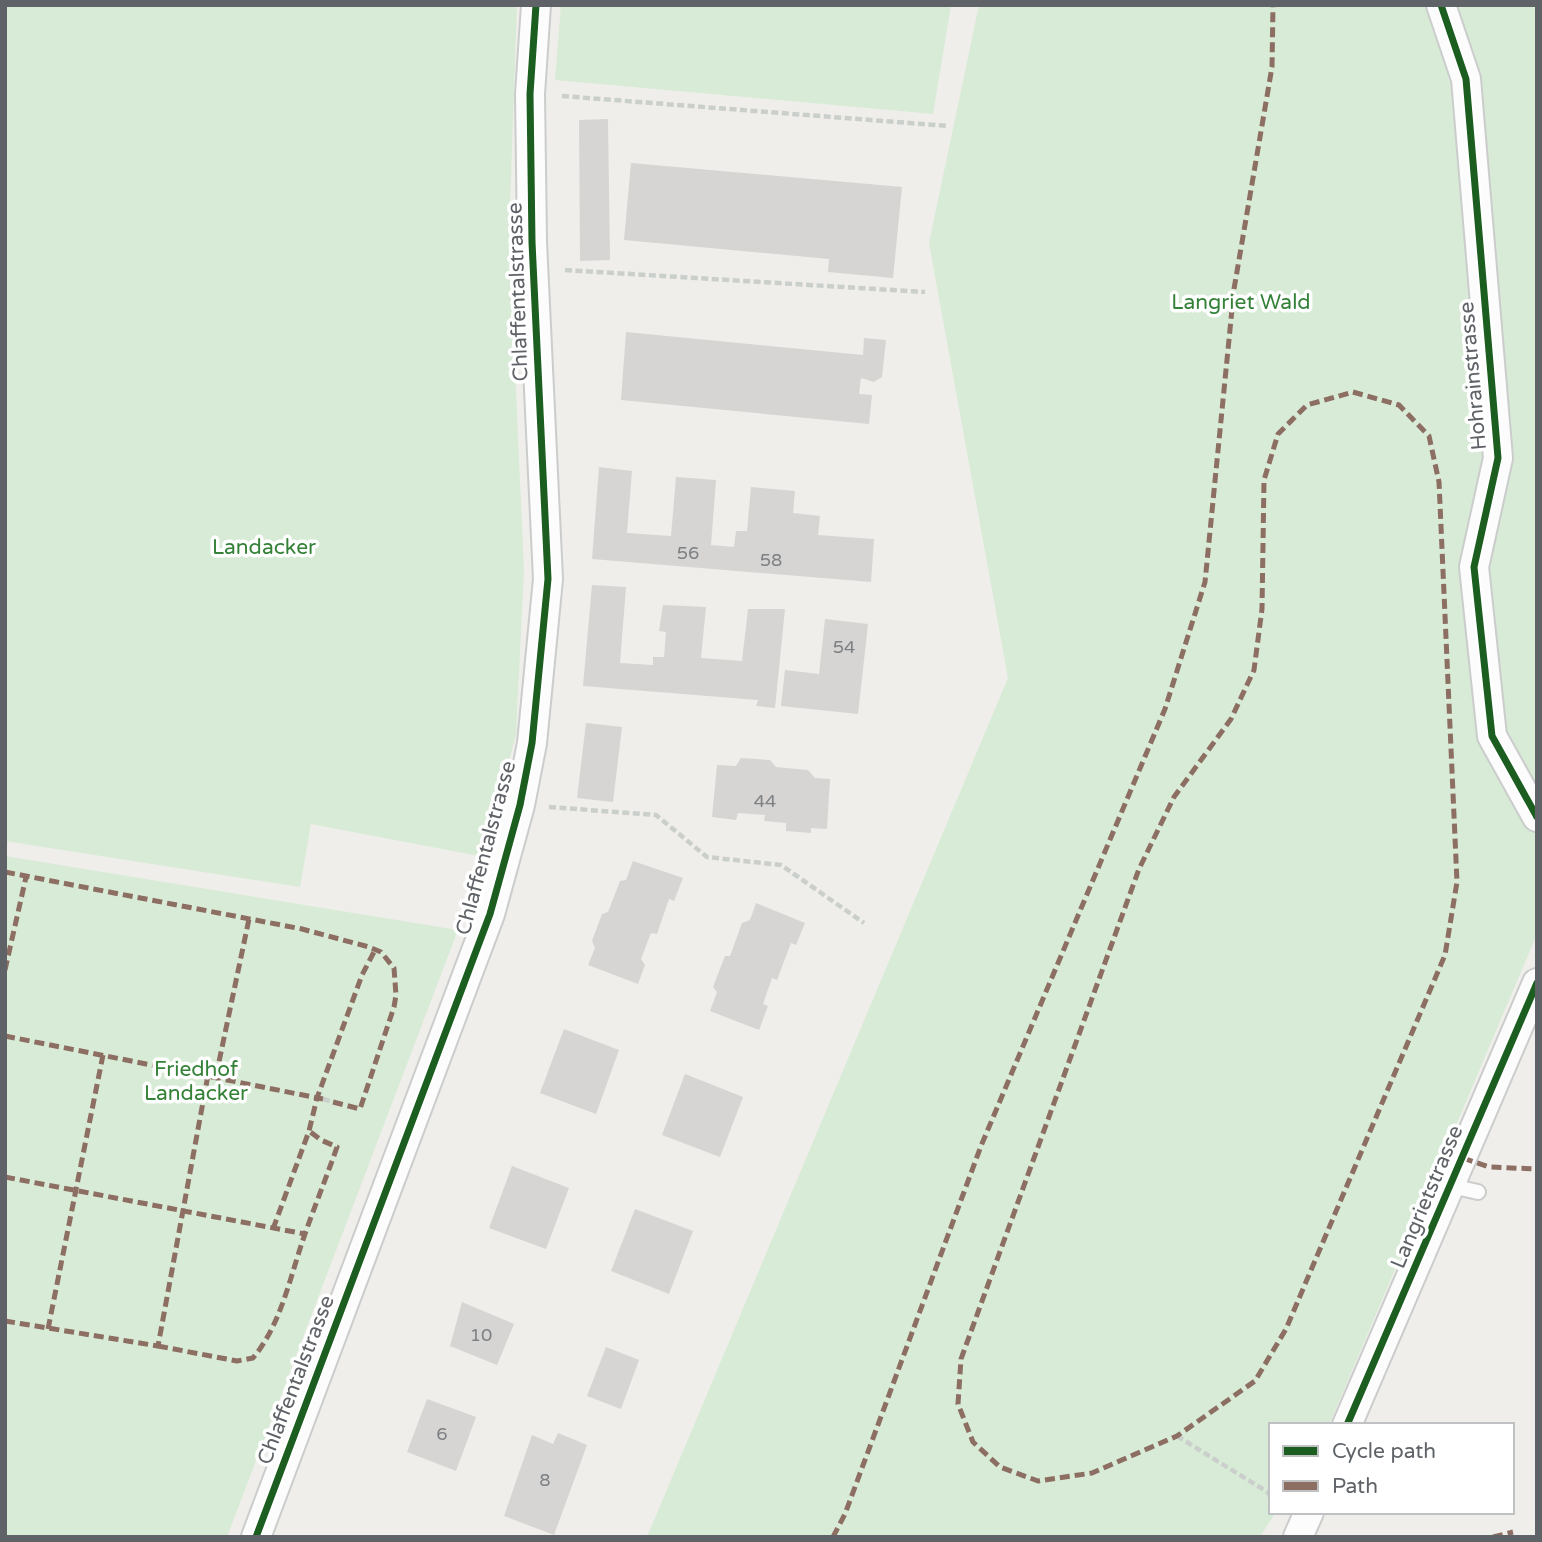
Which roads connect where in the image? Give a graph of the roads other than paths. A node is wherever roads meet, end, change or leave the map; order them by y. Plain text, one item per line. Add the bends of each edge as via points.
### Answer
1 (536, 5) edge
2 (1441, 5) edge
3 (1537, 817) edge
4 (1537, 983) edge
5 (1348, 1423) edge
6 (1308, 1514) edge
7 (256, 1537) edge
8 (1298, 1537) edge

1 - 7 street, Chlaffentalstrasse via 530,93 533,268 548,579 532,743 490,914
2 - 3 street, Hohrainstrasse via 1465,79 1498,458 1474,567 1492,736
4 - 5 street, Langrietstrasse via 1464,1189
6 - 8 street

